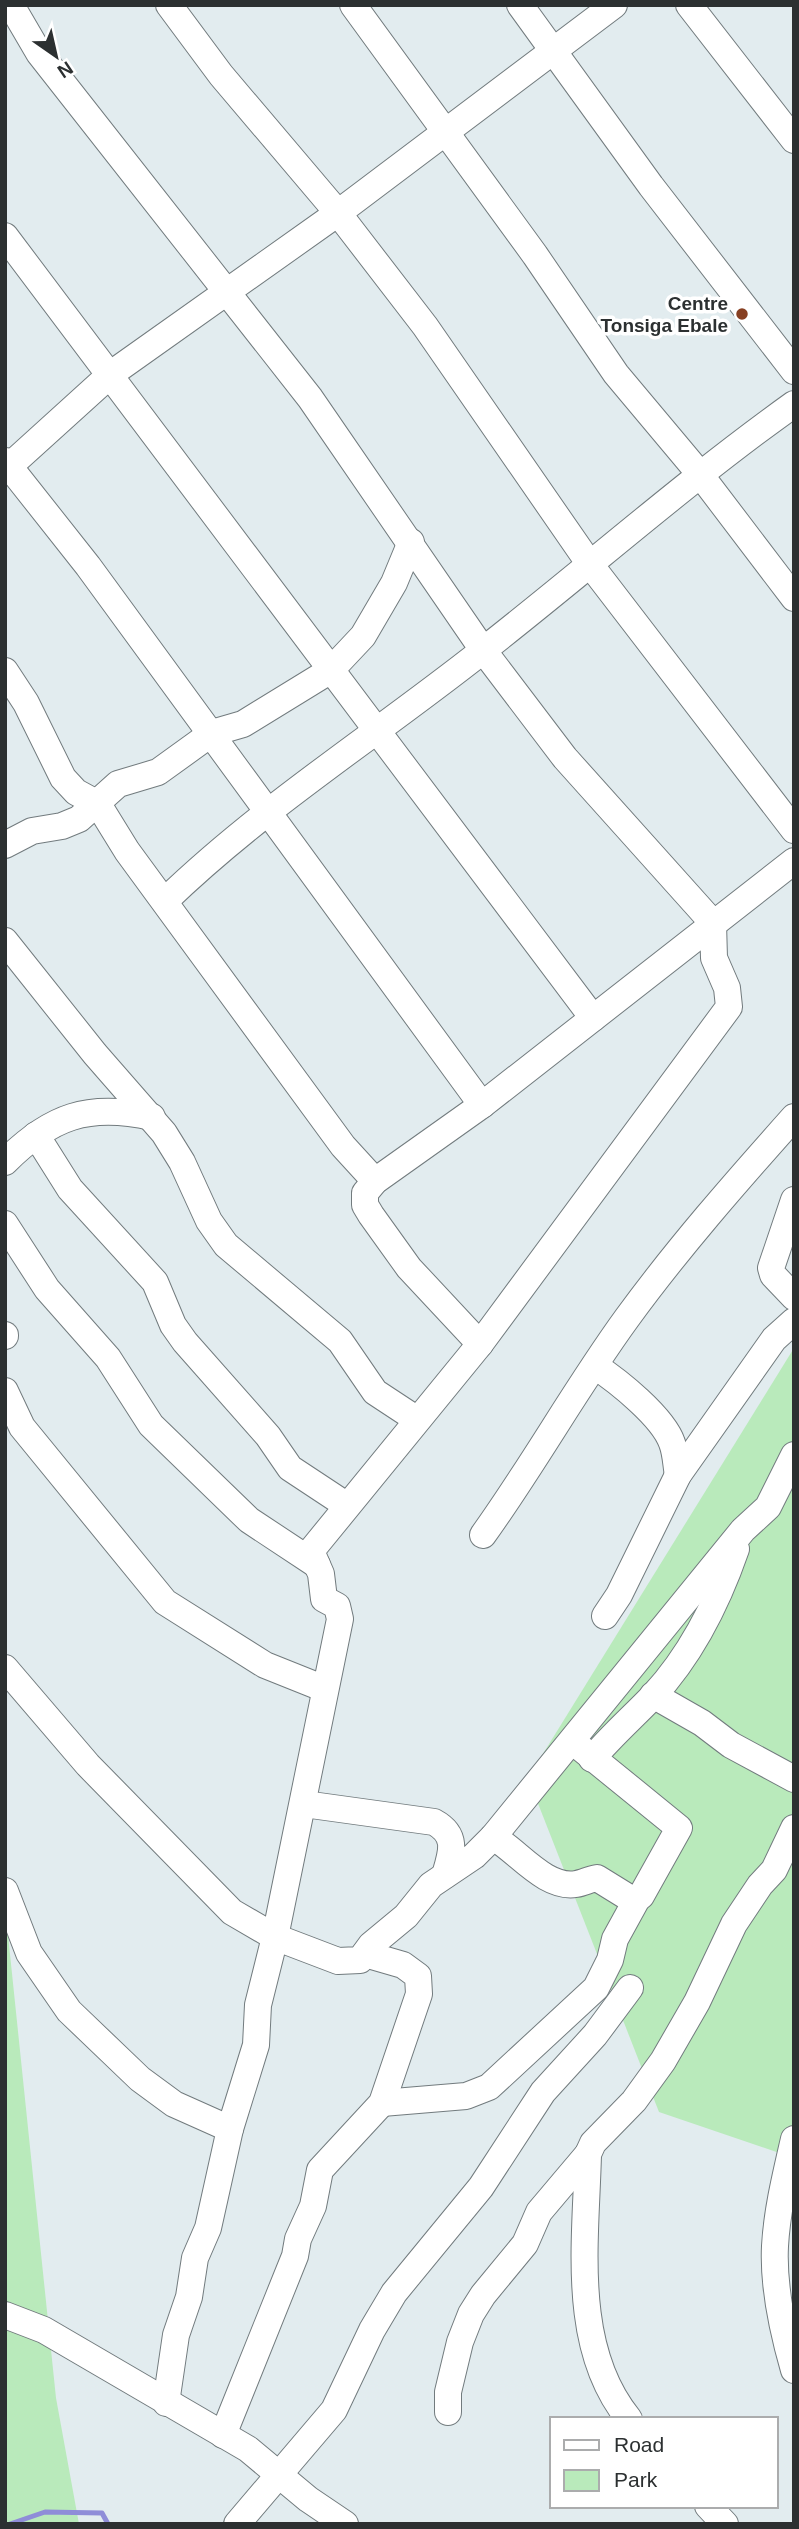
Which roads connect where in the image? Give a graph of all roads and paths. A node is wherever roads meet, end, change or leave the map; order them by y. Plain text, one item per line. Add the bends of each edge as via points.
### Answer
1 (10, 5) edge
2 (169, 5) edge
3 (353, 5) edge
4 (520, 5) edge
5 (614, 5) edge
6 (689, 5) edge
7 (553, 51) junction
8 (446, 132) junction
9 (794, 140) edge
10 (338, 213) junction
11 (5, 236) edge
12 (226, 291) junction
13 (794, 370) edge
14 (111, 374) junction
15 (794, 404) edge
16 (7, 466) edge
17 (699, 472) junction
18 (411, 542) junction
19 (589, 563) junction
20 (794, 598) edge
21 (483, 650) junction
22 (331, 670) junction
23 (5, 671) edge
24 (376, 729) junction
25 (212, 733) junction
26 (98, 804) junction
27 (269, 813) junction
28 (794, 831) edge
29 (5, 845) edge
30 (794, 861) edge
31 (165, 901) junction
32 (713, 923) junction
33 (5, 941) edge
34 (593, 1018) junction
35 (482, 1105) junction
36 (152, 1117) junction
37 (794, 1117) edge
38 (36, 1135) junction
39 (5, 1162) edge
40 (375, 1181) junction
41 (794, 1200) edge
42 (5, 1224) edge
43 (794, 1297) edge
44 (794, 1321) edge
45 (480, 1345) junction
46 (595, 1366) junction
47 (5, 1391) edge
48 (416, 1419) junction
49 (794, 1455) edge
50 (677, 1475) junction
51 (346, 1505) junction
52 (743, 1530) junction
53 (484, 1535) dead end
54 (317, 1565) junction
55 (605, 1616) dead end
56 (5, 1668) edge
57 (325, 1689) junction
58 (653, 1695) junction
59 (572, 1741) junction
60 (592, 1759) junction
61 (794, 1779) edge
62 (304, 1804) junction
63 (794, 1828) edge
64 (493, 1837) junction
65 (445, 1875) junction
66 (5, 1891) edge
67 (637, 1899) junction
68 (275, 1937) junction
69 (365, 1954) junction
70 (630, 1987) dead end
71 (382, 2103) junction
72 (230, 2129) junction
73 (794, 2139) edge
74 (588, 2154) junction
75 (5, 2315) edge
76 (794, 2370) edge
77 (166, 2403) junction
78 (448, 2412) dead end
79 (627, 2417) edge
80 (223, 2434) junction
81 (278, 2474) junction
82 (710, 2508) edge
83 (237, 2524) edge
84 (345, 2524) edge
85 (725, 2524) edge

1 - 12 street via 39,53
2 - 10 street via 220,75
3 - 8 street
4 - 7 street
5 - 7 street
6 - 9 street
7 - 8 street
7 - 13 street
8 - 10 street
8 - 17 street via 616,374
10 - 12 street
10 - 19 street via 425,326
11 - 14 street
12 - 14 street
12 - 18 street via 310,398
14 - 16 street
14 - 22 street
15 - 17 street
16 - 25 street
17 - 19 street
17 - 20 street
18 - 21 street
18 - 22 street via 394,583 363,636
19 - 21 street
19 - 28 street
21 - 24 street
21 - 32 street via 565,758
22 - 24 street
22 - 25 street via 243,724
23 - 26 street via 63,778
24 - 27 street
24 - 34 street
25 - 26 street via 159,772 118,784
25 - 27 street
26 - 29 street via 70,823 32,831
26 - 31 street
27 - 31 street via 212,856
27 - 35 street
30 - 32 street
31 - 40 street via 343,1146
32 - 34 street
32 - 45 street via 714,958 727,988 729,1007
33 - 36 street
34 - 35 street
35 - 40 street
36 - 38 street via 118,1109 72,1115
36 - 48 street via 226,1245 340,1341 375,1392
37 - 46 street via 708,1216
38 - 39 street
38 - 51 street via 70,1189 155,1282 185,1342 268,1436 290,1468
40 - 45 street via 365,1193 371,1215 409,1268
41 - 43 street via 771,1268
42 - 54 street via 47,1289 107,1358 151,1425 249,1520
44 - 50 street via 775,1339
45 - 48 street
46 - 50 street via 658,1418 672,1443
46 - 53 street
47 - 57 street via 22,1427 165,1602 265,1665
48 - 51 street
49 - 52 street via 768,1507
50 - 55 street
51 - 54 street via 313,1546
52 - 58 street via 715,1603
52 - 59 street
54 - 57 street via 324,1599 340,1611
56 - 68 street via 103,1781 232,1912
57 - 62 street
58 - 60 street
58 - 61 street
59 - 60 street
59 - 64 street
60 - 67 street via 679,1828
62 - 65 street via 434,1822 452,1839
62 - 68 street
63 - 74 street via 774,1870 734,1924 663,2061
64 - 65 street
64 - 67 street via 549,1879 566,1885 597,1878
65 - 69 street
66 - 72 street via 29,1954 69,2011 165,2098
67 - 71 street via 614,1939 596,1988 488,2087 466,2096
68 - 69 street via 338,1961 360,1960
68 - 72 street via 258,2005 256,2045
69 - 71 street via 402,1965 418,1976 420,1984
70 - 81 street via 595,2035 543,2092 481,2188 394,2293 334,2410
71 - 80 street via 320,2170 295,2256
72 - 77 street via 208,2228 195,2258 189,2297 176,2335
73 - 76 street via 775,2248
74 - 78 street via 539,2212 525,2244 471,2314 448,2392
74 - 79 street via 586,2306 600,2368 612,2398
75 - 77 street via 44,2330
77 - 80 street
80 - 81 street
81 - 83 street
81 - 84 street
82 - 85 street

